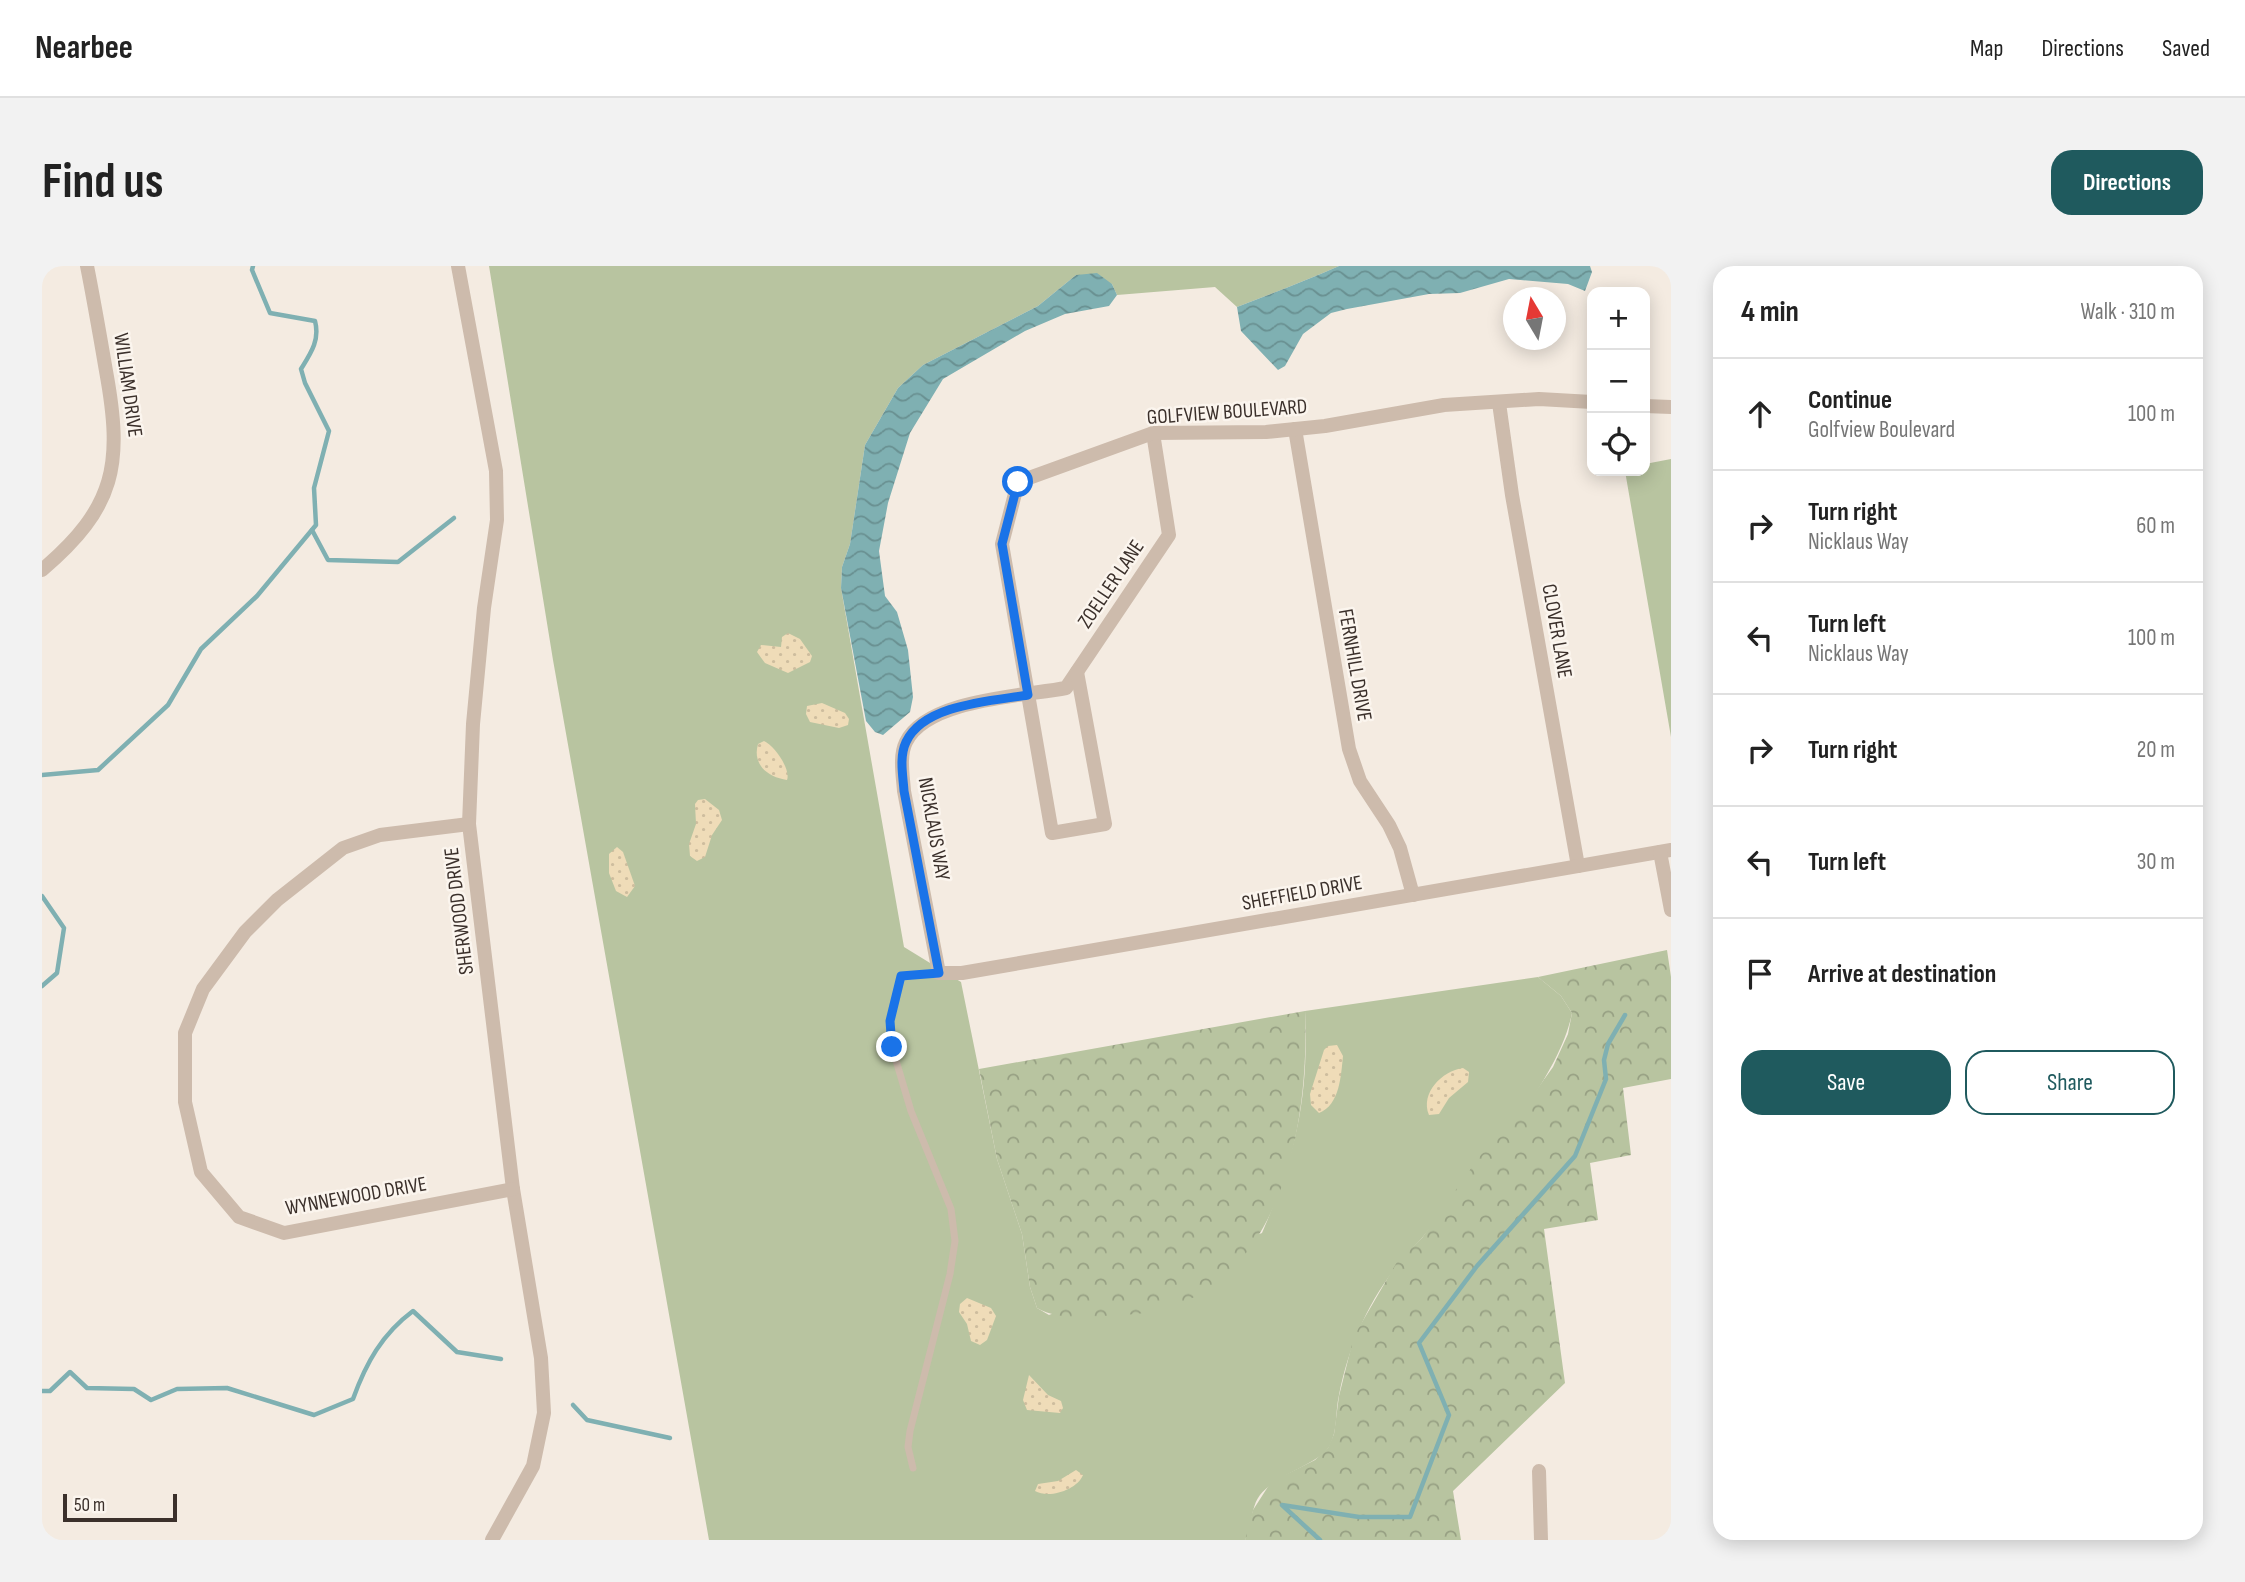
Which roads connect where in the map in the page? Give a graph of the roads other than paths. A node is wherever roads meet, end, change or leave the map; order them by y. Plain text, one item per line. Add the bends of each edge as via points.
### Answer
1 (87, 266) edge
2 (458, 266) edge
3 (1587, 402) edge
4 (1499, 403) junction
5 (1650, 405) edge
6 (1671, 407) edge
7 (1295, 429) junction
8 (1153, 433) junction
9 (42, 570) edge
10 (1077, 672) junction
11 (1028, 695) junction
12 (469, 824) junction
13 (1666, 851) edge
14 (1578, 866) junction
15 (1413, 895) junction
16 (1671, 910) edge
17 (939, 973) junction
18 (513, 1189) junction
19 (913, 1468) dead end
20 (1539, 1471) dead end
21 (497, 1538) edge
22 (1541, 1540) edge

1 - 9 street, WILLIAM DRIVE via 116,424 115,454 111,479 87,525 71,546
2 - 12 street, SHERWOOD DRIVE via 497,496 473,724
3 - 4 street, GOLFVIEW BOULEVARD via 1539,398
4 - 7 street, GOLFVIEW BOULEVARD via 1444,405
4 - 14 street, CLOVER LANE via 1511,495
5 - 6 street
7 - 8 street, GOLFVIEW BOULEVARD
7 - 15 street, FERNHILL DRIVE via 1349,748 1360,781 1400,848
8 - 10 street, ZOELLER LANE via 1169,535
8 - 11 street, GOLFVIEW BOULEVARD via 1018,482 1002,544
10 - 11 street, ZOELLER LANE via 1066,688
10 - 11 street, GOLFVIEW BOULEVARD via 1105,824 1052,833
11 - 17 street, NICKLAUS WAY via 953,708 927,721 906,742 904,791
12 - 18 street, SHERWOOD DRIVE
12 - 18 street, WYNNEWOOD DRIVE via 380,835 343,848 276,900 206,981 185,1033 185,1102 201,1172 239,1217 284,1233
13 - 14 street, SHEFFIELD DRIVE
13 - 16 street
14 - 15 street, SHEFFIELD DRIVE
15 - 17 street, SHEFFIELD DRIVE via 962,973
17 - 19 lane via 901,976 890,1021 902,1085 951,1209 955,1232 950,1274 910,1431
18 - 21 street, SHERWOOD DRIVE via 541,1358 544,1413 533,1466
20 - 22 street

